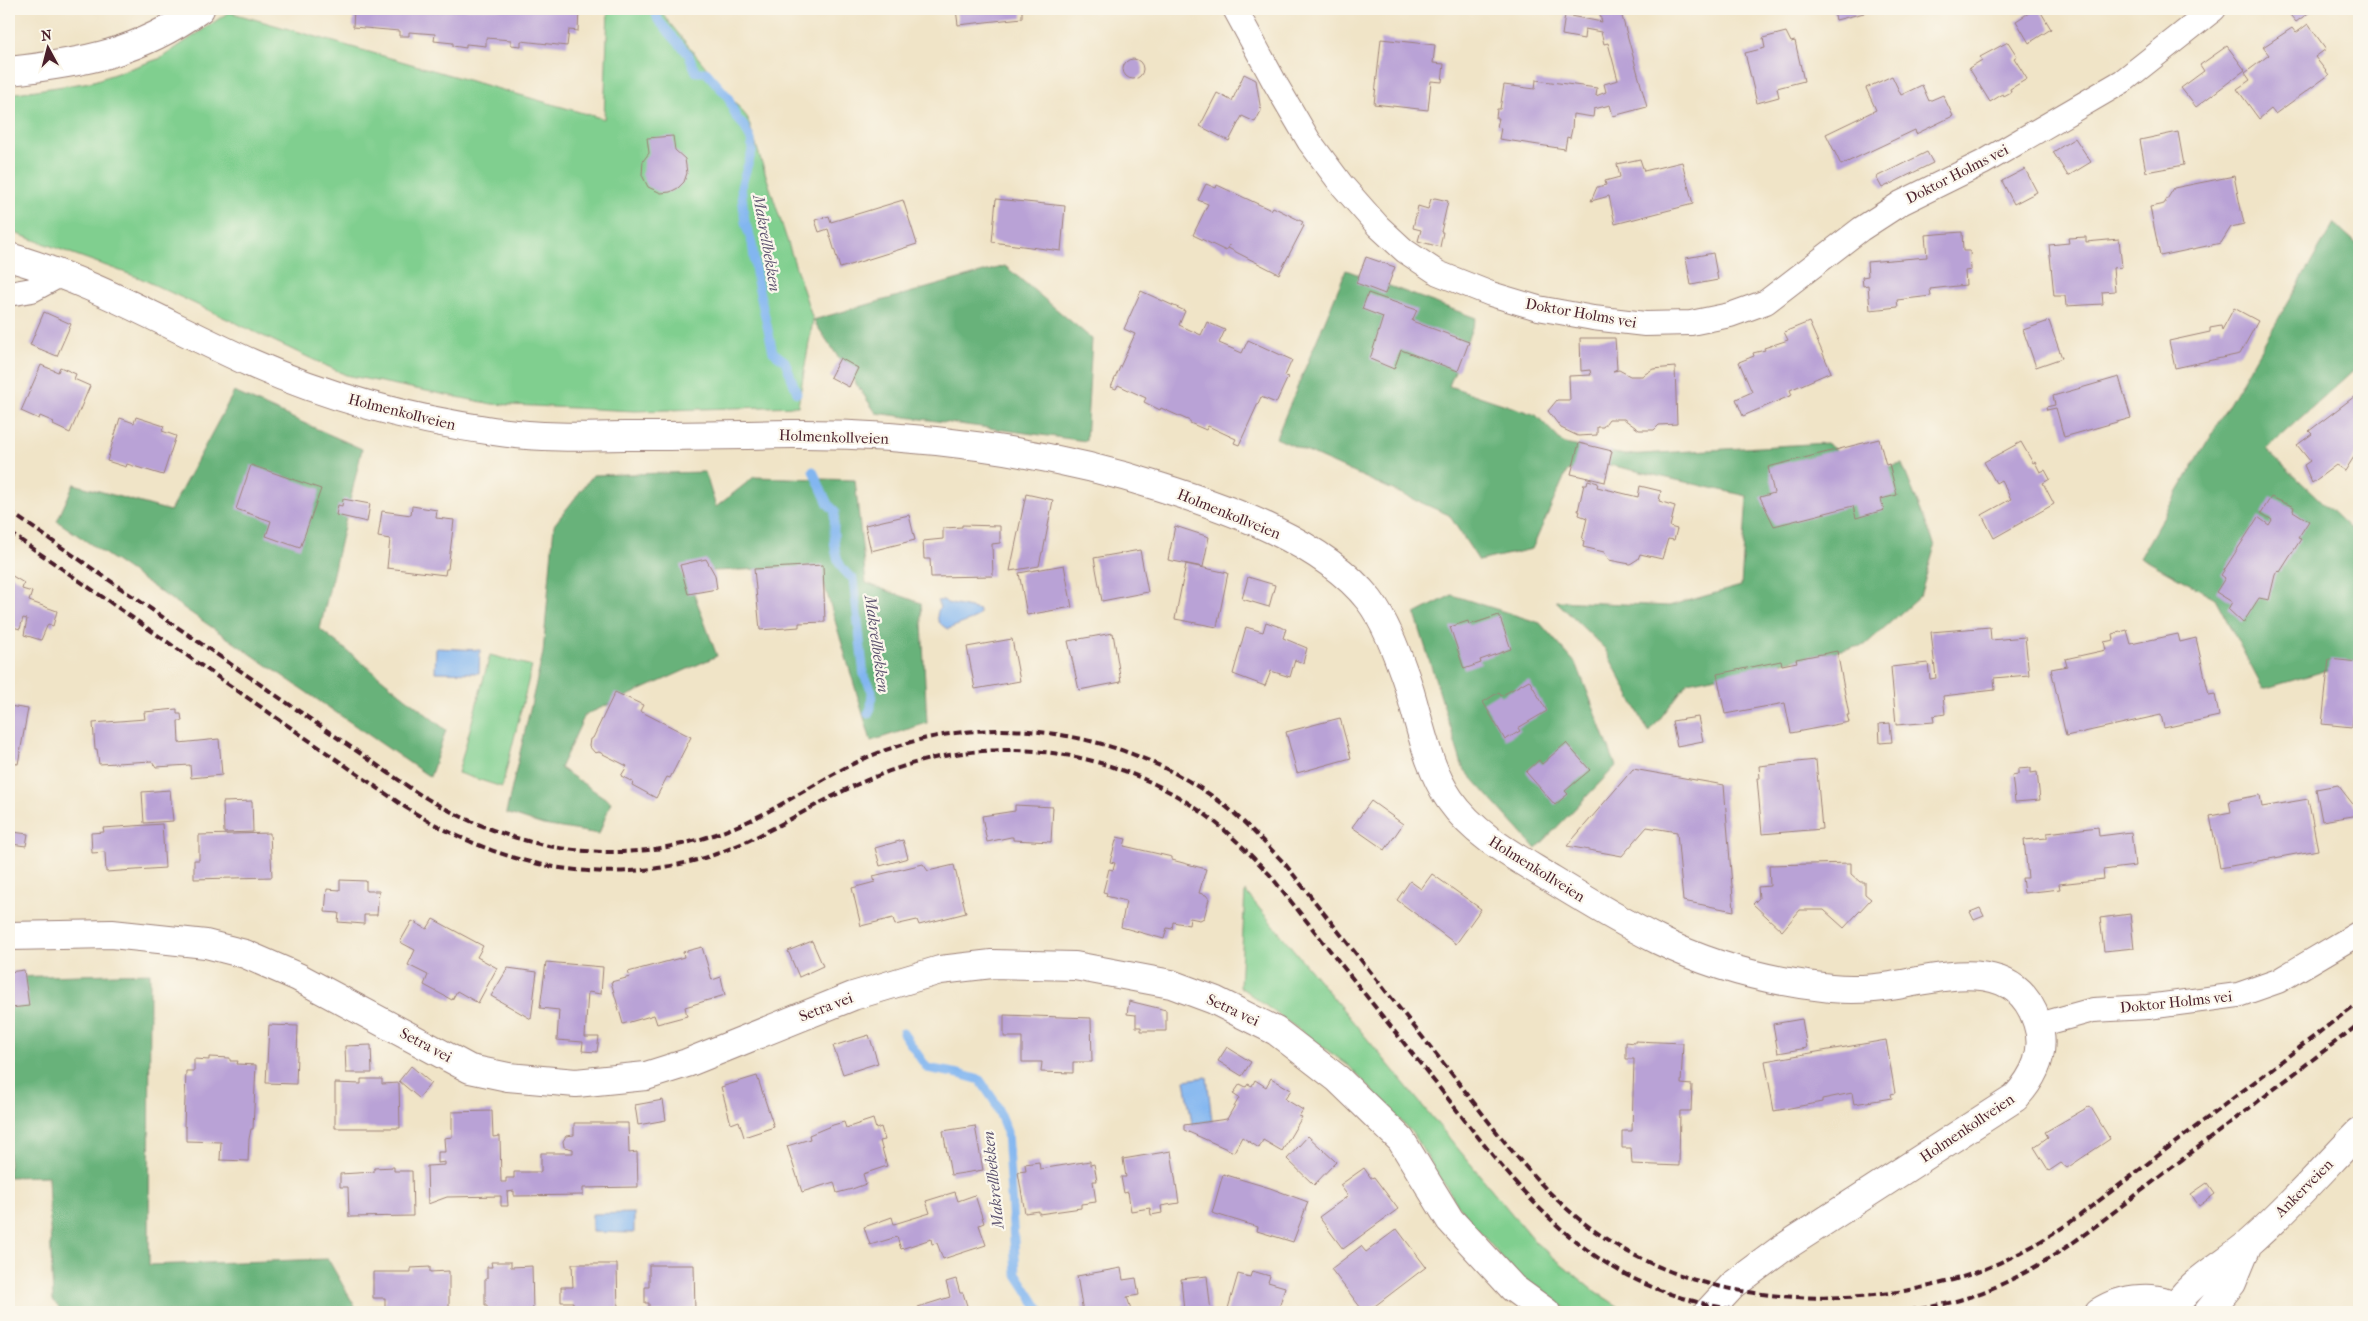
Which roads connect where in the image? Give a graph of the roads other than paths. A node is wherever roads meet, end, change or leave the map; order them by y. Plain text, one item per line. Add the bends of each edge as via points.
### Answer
1 (200, 9) edge
2 (1235, 9) edge
3 (2214, 9) edge
4 (9, 71) edge
5 (9, 257) edge
6 (60, 275) junction
7 (9, 294) edge
8 (2359, 933) edge
9 (9, 936) edge
10 (2039, 1025) junction
11 (2359, 1132) edge
12 (2248, 1244) junction
13 (2176, 1310) edge
14 (1546, 1312) edge
15 (1708, 1312) edge
16 (2099, 1312) edge
17 (2208, 1312) edge

1 - 4 main road via 155,38 123,50 53,66
2 - 3 street, Doktor Holms vei via 1310,141 1341,184 1405,251 1438,273 1491,294 1538,308 1645,324 1692,323 1730,315 1766,302 1861,229 1901,203 1984,162 2123,81
5 - 6 main road, Holmenkollveien
6 - 7 street via 32,290
6 - 10 main road, Holmenkollveien via 290,380 425,420 559,437 798,434 921,439 1051,458 1160,487 1268,527 1340,570 1369,600 1404,673 1440,783 1461,813 1499,847 1598,908 1660,941 1727,967 1782,981 1832,988 1888,986 1954,974 1984,975 2014,989 2030,1006
8 - 10 street, Doktor Holms vei via 2278,981 2238,995 2148,1007 2093,1010
9 - 14 main road, Setra vei via 112,934 206,944 245,954 298,977 470,1069 508,1077 576,1083 646,1076 687,1063 853,996 940,970 992,964 1075,966 1171,984 1214,1000 1276,1031 1338,1078 1401,1140 1450,1220 1513,1288
10 - 15 main road, Holmenkollveien via 2040,1048 2035,1071 2015,1098 1780,1250 1733,1285
11 - 12 main road, Ankerveien
12 - 13 main road, Ankerveien via 2214,1267
12 - 17 main road, Ankerveien via 2232,1283
13 - 16 main road via 2152,1299 2120,1303

